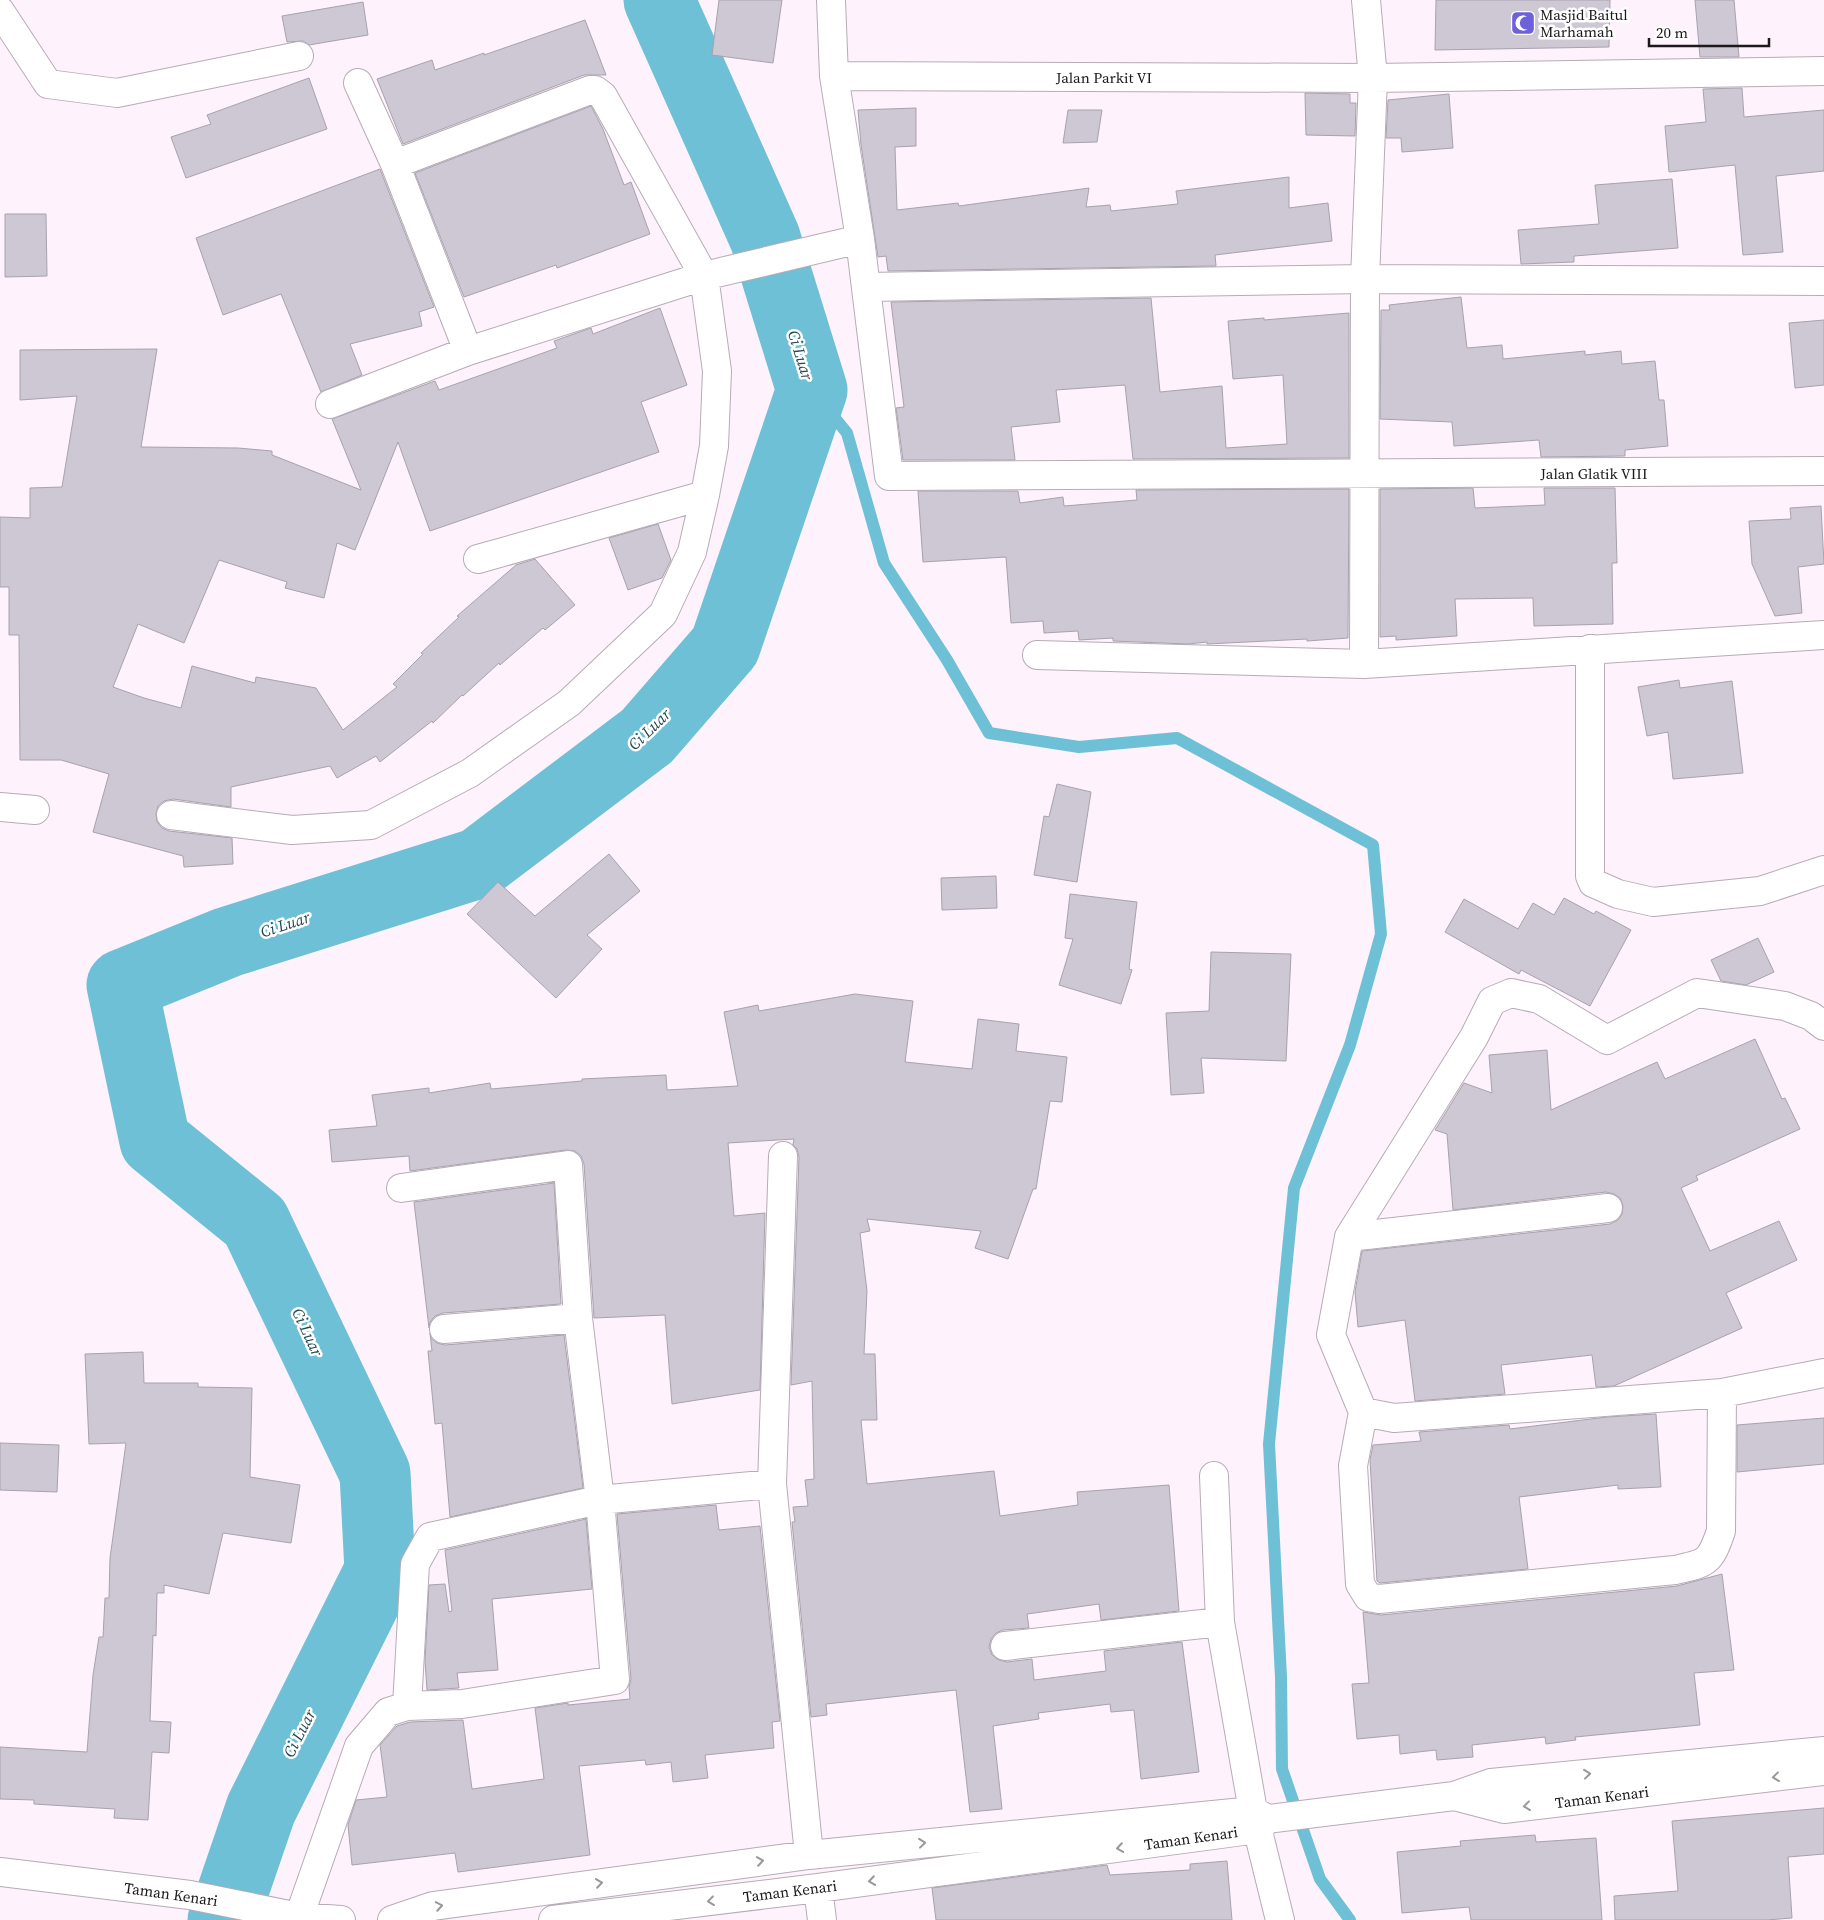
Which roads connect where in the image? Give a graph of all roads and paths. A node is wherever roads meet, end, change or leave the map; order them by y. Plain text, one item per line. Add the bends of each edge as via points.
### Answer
1 (831, 0) edge
2 (1366, 0) edge
3 (0, 11) edge
4 (299, 56) dead end
5 (1824, 71) edge
6 (834, 76) junction
7 (1373, 78) junction
8 (358, 83) dead end
9 (395, 164) junction
10 (860, 239) junction
11 (709, 274) junction
12 (1365, 279) junction
13 (1824, 281) edge
14 (866, 287) junction
15 (468, 351) junction
16 (330, 404) dead end
17 (1824, 471) edge
18 (1364, 474) junction
19 (705, 495) junction
20 (478, 559) dead end
21 (1824, 635) edge
22 (1590, 649) junction
23 (1037, 655) dead end
24 (1364, 664) junction
25 (0, 807) edge
26 (36, 810) dead end
27 (171, 815) dead end
28 (1824, 870) edge
29 (1824, 1026) edge
30 (783, 1156) dead end
31 (401, 1188) dead end
32 (1608, 1208) dead end
33 (1349, 1237) junction
34 (578, 1318) junction
35 (444, 1329) dead end
36 (1824, 1372) edge
37 (1722, 1393) junction
38 (1364, 1412) junction
39 (1214, 1476) dead end
40 (772, 1484) junction
41 (600, 1500) junction
42 (1220, 1622) junction
43 (1005, 1646) dead end
44 (407, 1706) junction
45 (1824, 1751) edge
46 (1824, 1771) edge
47 (1454, 1796) junction
48 (1264, 1819) junction
49 (809, 1855) junction
50 (0, 1872) edge
51 (818, 1888) junction
52 (299, 1917) junction
53 (341, 1920) edge
54 (392, 1920) edge
55 (553, 1920) edge
56 (822, 1920) edge
57 (1280, 1920) edge

1 - 6 street
2 - 7 street
3 - 4 street via 48,84 117,92
5 - 7 street, Jalan Parkit VI
6 - 7 street, Jalan Parkit VI
6 - 10 street
7 - 12 street
8 - 9 street
9 - 11 street via 595,90 606,101
9 - 15 street
10 - 11 street
10 - 14 street
11 - 15 street
11 - 19 street via 717,371 714,446
12 - 13 street
12 - 14 street
12 - 18 street
14 - 18 street, Jalan Glatik VIII via 889,476
15 - 16 street
17 - 18 street, Jalan Glatik VIII
18 - 24 street
19 - 20 street
19 - 27 street via 692,552 663,614 570,703 470,774 370,825 292,830
21 - 22 street
22 - 24 street
22 - 28 street via 1590,876 1593,884 1653,902 1760,891
23 - 24 street
25 - 26 street
29 - 33 street via 1811,1016 1785,1006 1696,993 1607,1040 1539,999 1511,993 1498,998 1492,1001 1474,1037
30 - 40 street
31 - 34 street via 568,1165
32 - 33 street
33 - 38 street via 1331,1335
34 - 35 street
34 - 41 street
36 - 37 street
37 - 38 street via 1394,1418
37 - 38 street via 1721,1531 1709,1559 1675,1570 1379,1599 1368,1597 1360,1584 1353,1466
39 - 42 street
40 - 41 street
40 - 49 street
41 - 44 street via 430,1537 415,1564
41 - 44 street via 615,1680 462,1704
42 - 43 street
42 - 48 street
44 - 52 street via 388,1712 359,1746
47 -> 45 street via 1491,1783
46 -> 47 street, Taman Kenari via 1504,1809
47 - 48 street, Taman Kenari
49 -> 48 street
48 -> 51 street, Taman Kenari
48 - 57 street
54 -> 49 street via 433,1906
50 - 52 street, Taman Kenari via 190,1895
51 -> 55 street, Taman Kenari
51 - 56 street
52 - 53 street, Taman Kenari

